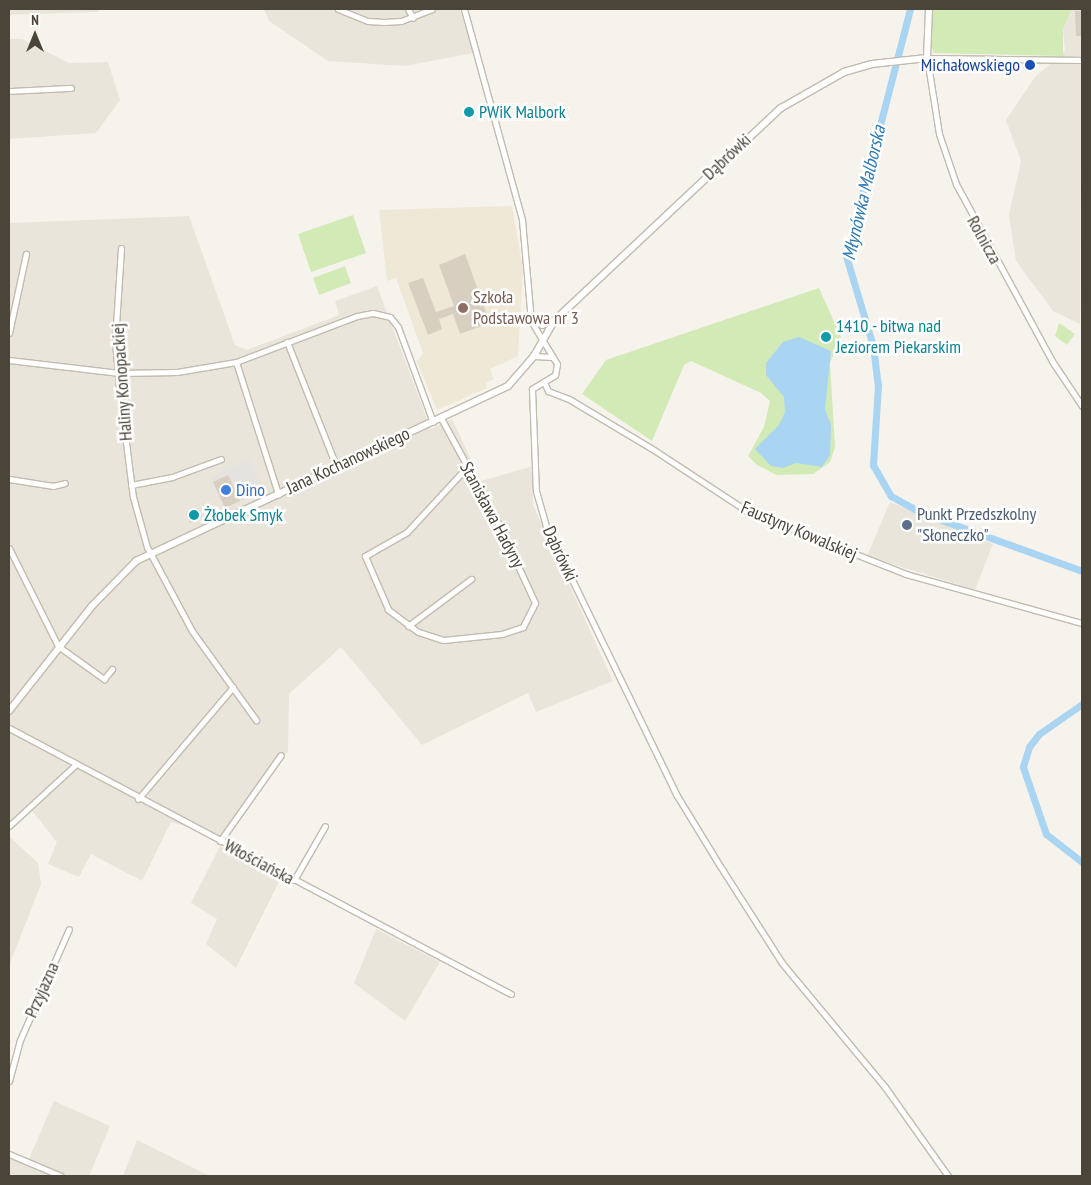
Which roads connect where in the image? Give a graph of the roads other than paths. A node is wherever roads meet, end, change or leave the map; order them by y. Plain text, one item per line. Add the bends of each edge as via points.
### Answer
1 (338, 9) edge
2 (408, 9) edge
3 (432, 9) edge
4 (464, 9) edge
5 (929, 9) edge
6 (412, 18) junction
7 (927, 58) junction
8 (1082, 60) edge
9 (71, 88) dead end
10 (9, 92) edge
11 (121, 248) dead end
12 (26, 254) dead end
13 (530, 317) junction
14 (554, 321) junction
15 (9, 333) edge
16 (542, 338) junction
17 (287, 342) junction
18 (534, 356) junction
19 (554, 358) junction
20 (9, 360) edge
21 (236, 362) junction
22 (119, 373) junction
23 (544, 382) junction
24 (1082, 406) edge
25 (441, 418) junction
26 (433, 422) junction
27 (221, 459) dead end
28 (336, 466) junction
29 (466, 468) junction
30 (9, 479) edge
31 (65, 483) dead end
32 (131, 485) junction
33 (278, 494) junction
34 (9, 548) edge
35 (150, 554) junction
36 (471, 579) dead end
37 (1082, 623) edge
38 (408, 626) junction
39 (58, 646) junction
40 (112, 669) dead end
41 (233, 687) junction
42 (9, 711) edge
43 (256, 720) dead end
44 (9, 728) edge
45 (281, 755) dead end
46 (75, 765) junction
47 (138, 799) junction
48 (9, 826) edge
49 (325, 826) dead end
50 (220, 841) junction
51 (294, 880) junction
52 (69, 929) dead end
53 (511, 994) dead end
54 (9, 1081) edge
55 (9, 1154) edge
56 (61, 1176) edge
57 (948, 1176) edge

1 - 6 street via 368,21
2 - 6 street
3 - 6 street
4 - 13 street via 522,220
5 - 7 street
7 - 8 street
7 - 14 street, Dąbrówki via 890,62 833,77 781,108
7 - 24 street, Rolnicza via 938,126 956,184 1052,361
9 - 10 street
11 - 22 street, Haliny Konopackiej via 115,341
12 - 15 street
13 - 14 street via 542,325
13 - 16 street
14 - 16 street, Dąbrówki
16 - 18 street, Dąbrówki
16 - 19 street
17 - 21 street
17 - 26 street via 356,316 373,313 390,317 398,327
17 - 28 street
18 - 19 street
18 - 25 street, Jana Kochanowskiego via 514,381
19 - 23 street via 556,373
20 - 22 street
21 - 22 street via 178,372
21 - 33 street
22 - 32 street, Haliny Konopackiej
23 - 37 street, Faustyny Kowalskiej via 548,391 569,399 651,448 747,511 897,571
23 - 57 street, Dąbrówki via 535,385 532,392 536,491 546,526 676,794 782,963 885,1087
25 - 26 street, Jana Kochanowskiego
25 - 29 street, Stanisława Hadyny
26 - 28 street, Jana Kochanowskiego
27 - 32 street via 172,477
28 - 33 street, Jana Kochanowskiego
29 - 38 street via 406,532 365,556 388,609
29 - 38 street, Stanisława Hadyny via 518,562 535,603 532,614 522,627 513,631 460,640 443,640
30 - 31 street via 53,486
32 - 35 street, Haliny Konopackiej
33 - 35 street, Jana Kochanowskiego
34 - 39 street
35 - 39 street, Jana Kochanowskiego via 119,574
35 - 41 street, Haliny Konopackiej
36 - 38 street
39 - 40 street via 104,679
39 - 42 street, Jana Kochanowskiego
41 - 43 street, Haliny Konopackiej
41 - 47 street
44 - 46 street, Włościańska
45 - 50 street
46 - 47 street, Włościańska
46 - 48 street
47 - 50 street, Włościańska
49 - 51 street
50 - 51 street, Włościańska
51 - 53 street, Włościańska
52 - 54 street, Przyjazna via 20,1040
55 - 56 street

